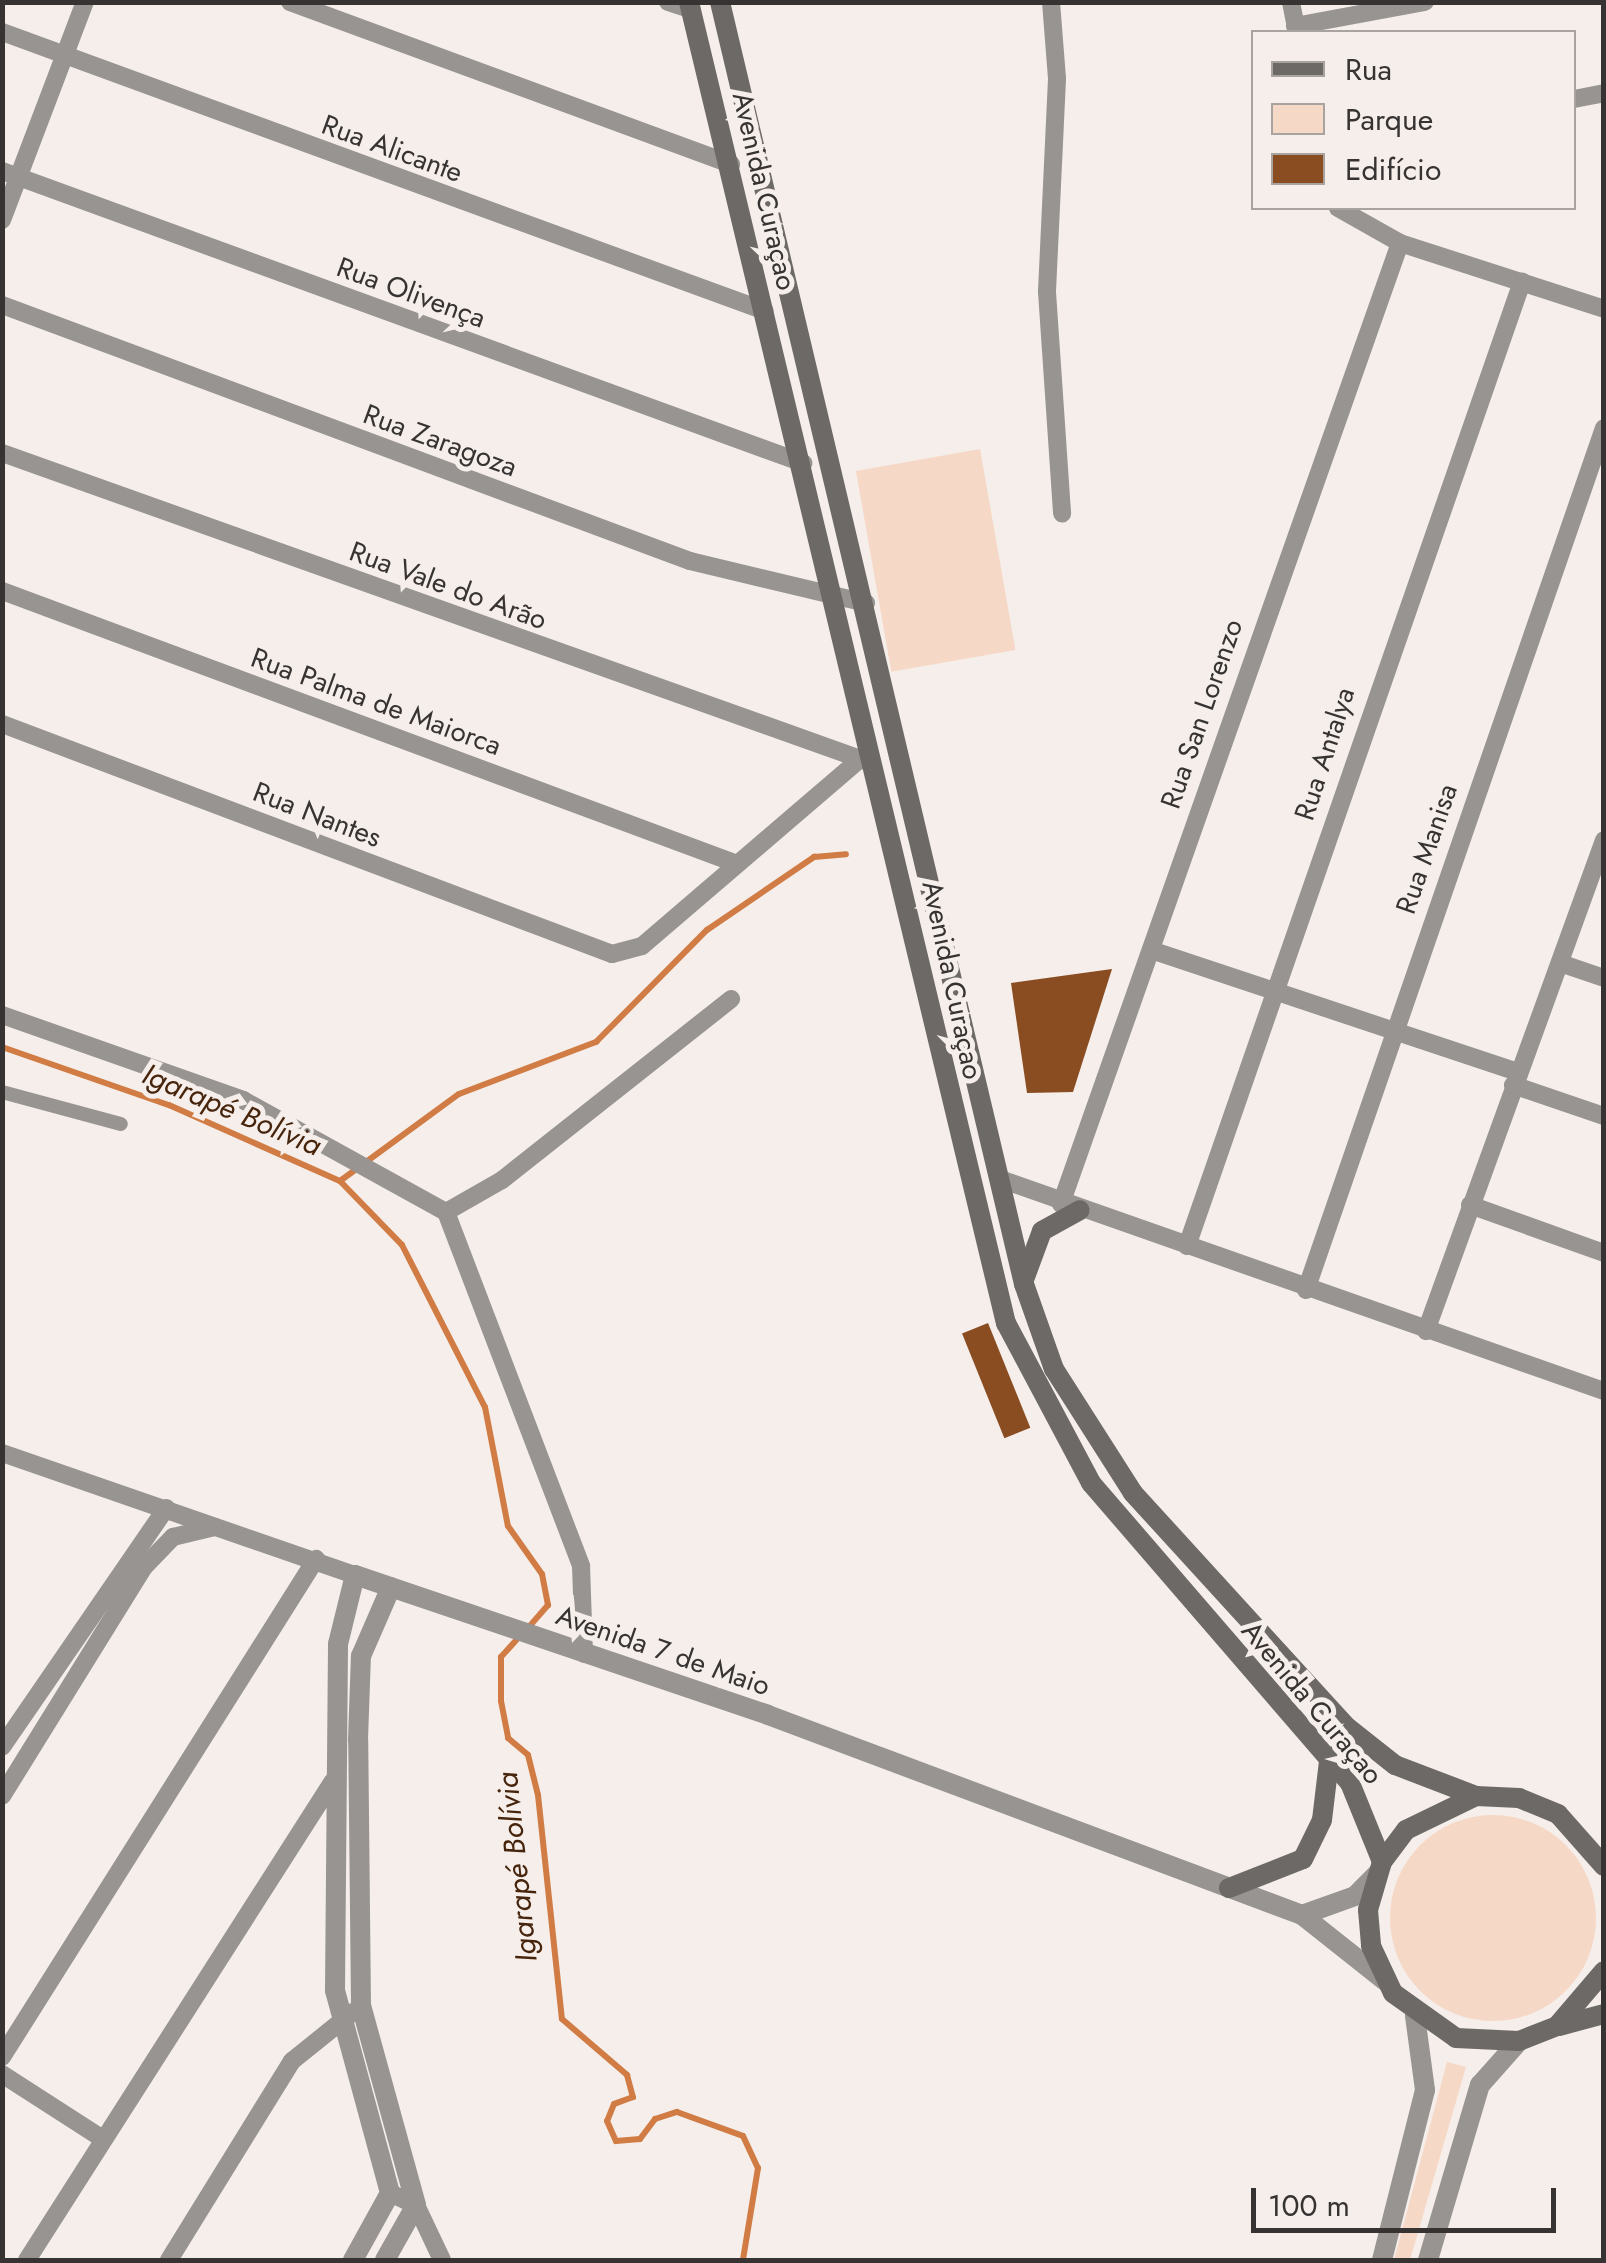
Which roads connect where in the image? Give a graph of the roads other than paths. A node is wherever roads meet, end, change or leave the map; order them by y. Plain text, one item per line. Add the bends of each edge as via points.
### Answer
1 (85, 2) edge
2 (290, 2) edge
3 (668, 2) edge
4 (720, 2) edge
5 (1051, 2) edge
6 (1291, 2) edge
7 (1425, 2) edge
8 (691, 6) edge
9 (1296, 29) edge
10 (2, 32) edge
11 (65, 56) junction
12 (1604, 93) edge
13 (1576, 99) edge
14 (731, 164) junction
15 (11, 174) edge
16 (1342, 210) edge
17 (2, 220) edge
18 (1400, 243) junction
19 (1522, 282) junction
20 (2, 306) edge
21 (1604, 309) edge
22 (765, 311) junction
23 (1604, 428) edge
24 (2, 454) edge
25 (803, 463) junction
26 (1062, 512) dead end
27 (2, 592) edge
28 (839, 603) junction
29 (866, 603) junction
30 (2, 724) edge
31 (868, 762) junction
32 (1604, 840) edge
33 (732, 862) junction
34 (1150, 950) junction
35 (1560, 963) junction
36 (922, 970) junction
37 (954, 970) junction
38 (1604, 978) edge
39 (1274, 992) junction
40 (730, 998) dead end
41 (2, 1015) edge
42 (1394, 1032) junction
43 (1515, 1079) junction
44 (2, 1092) edge
45 (1604, 1116) edge
46 (121, 1124) dead end
47 (1003, 1180) junction
48 (1470, 1205) junction
49 (1070, 1207) junction
50 (446, 1212) junction
51 (1186, 1246) junction
52 (1604, 1253) edge
53 (1024, 1284) junction
54 (1306, 1290) junction
55 (1426, 1331) junction
56 (1604, 1390) edge
57 (8, 1455) edge
58 (2, 1476) edge
59 (166, 1508) junction
60 (220, 1526) junction
61 (316, 1559) junction
62 (355, 1574) junction
63 (391, 1587) junction
64 (584, 1654) junction
65 (2, 1746) edge
66 (1329, 1761) junction
67 (334, 1782) junction
68 (2, 1796) edge
69 (1476, 1796) junction
70 (1604, 1866) edge
71 (1379, 1868) junction
72 (1230, 1888) junction
73 (1302, 1915) junction
74 (1604, 1971) edge
75 (1384, 1980) junction
76 (361, 2006) junction
77 (1604, 2014) edge
78 (1415, 2016) junction
79 (338, 2024) junction
80 (1557, 2026) junction
81 (1519, 2041) junction
82 (2, 2057) edge
83 (2, 2074) edge
84 (103, 2139) junction
85 (390, 2193) junction
86 (416, 2205) junction
87 (27, 2260) edge
88 (168, 2260) edge
89 (352, 2260) edge
90 (385, 2260) edge
91 (442, 2260) edge
92 (1382, 2260) edge
93 (1428, 2260) edge

1 - 11 street
2 - 14 street
3 - 8 street
4 - 29 main road, Avenida Curaçao
5 - 26 street via 1057,80 1046,292
6 - 9 street
7 - 9 street
8 - 14 main road, Avenida Curaçao
10 - 11 street, Rua Alicante
11 - 15 street
11 - 22 street, Rua Alicante
12 - 13 street
14 - 22 main road, Avenida Curaçao
15 - 17 street
15 - 25 street, Rua Olivença
16 - 18 street
18 - 19 street
18 - 34 street, Rua San Lorenzo
19 - 21 street
19 - 39 street, Rua Antalya
20 - 28 street, Rua Zaragoza via 674,555
22 - 25 main road, Avenida Curaçao
23 - 42 street, Rua Manisa
24 - 31 street, Rua Vale do Arão
25 - 28 main road, Avenida Curaçao
27 - 33 street, Rua Palma de Maiorca
28 - 29 street, Rua Zaragoza
28 - 31 main road, Avenida Curaçao
29 - 37 main road, Avenida Curaçao
30 - 33 street, Rua Nantes via 612,954 642,946
31 - 33 street
31 - 36 main road, Avenida Curaçao
32 - 35 street
34 - 39 street
34 - 49 street, Rua San Lorenzo
35 - 38 street
35 - 43 street
36 - 37 main road
36 - 66 main road, Avenida Curaçao via 988,1267 1048,1414 1140,1545
37 - 47 main road, Avenida Curaçao
39 - 42 street
39 - 51 street, Rua Antalya
40 - 50 street via 502,1180
41 - 50 street via 244,1100
42 - 43 street
42 - 54 street, Rua Manisa
43 - 45 street
43 - 48 street
44 - 46 street
47 - 49 street
47 - 53 main road, Avenida Curaçao
48 - 52 street
48 - 55 street
49 - 51 street
49 - 53 main road via 1042,1231
50 - 64 street via 581,1566
51 - 54 street
53 - 69 main road, Avenida Curaçao via 1054,1369 1133,1492 1371,1749
54 - 55 street
55 - 56 street
57 - 58 street
57 - 59 street, Avenida 7 de Maio
59 - 60 street, Avenida 7 de Maio
59 - 65 street
60 - 61 street, Avenida 7 de Maio
60 - 68 street via 158,1549
61 - 62 street, Avenida 7 de Maio
61 - 82 street
62 - 63 street, Avenida 7 de Maio
62 - 67 street via 338,1644
63 - 64 street, Avenida 7 de Maio
63 - 76 street via 361,1656
64 - 72 street, Avenida 7 de Maio
66 - 71 main road, Avenida Curaçao via 1363,1805
66 - 72 main road via 1322,1820 1303,1859
67 - 79 street
67 - 84 street
69 - 70 main road via 1519,1798 1558,1814
69 - 71 main road via 1438,1807
71 - 73 street via 1355,1896
71 - 75 main road via 1370,1928
72 - 73 street, Avenida 7 de Maio
73 - 75 street, Avenida 7 de Maio
74 - 80 main road
75 - 78 main road
76 - 79 street
76 - 86 street
77 - 80 main road
78 - 81 main road via 1456,2038
78 - 92 street via 1425,2090
79 - 85 street
79 - 88 street via 292,2061
80 - 81 main road
81 - 93 street via 1480,2086
83 - 84 street
84 - 87 street
85 - 86 street
85 - 89 street
86 - 90 street
86 - 91 street

